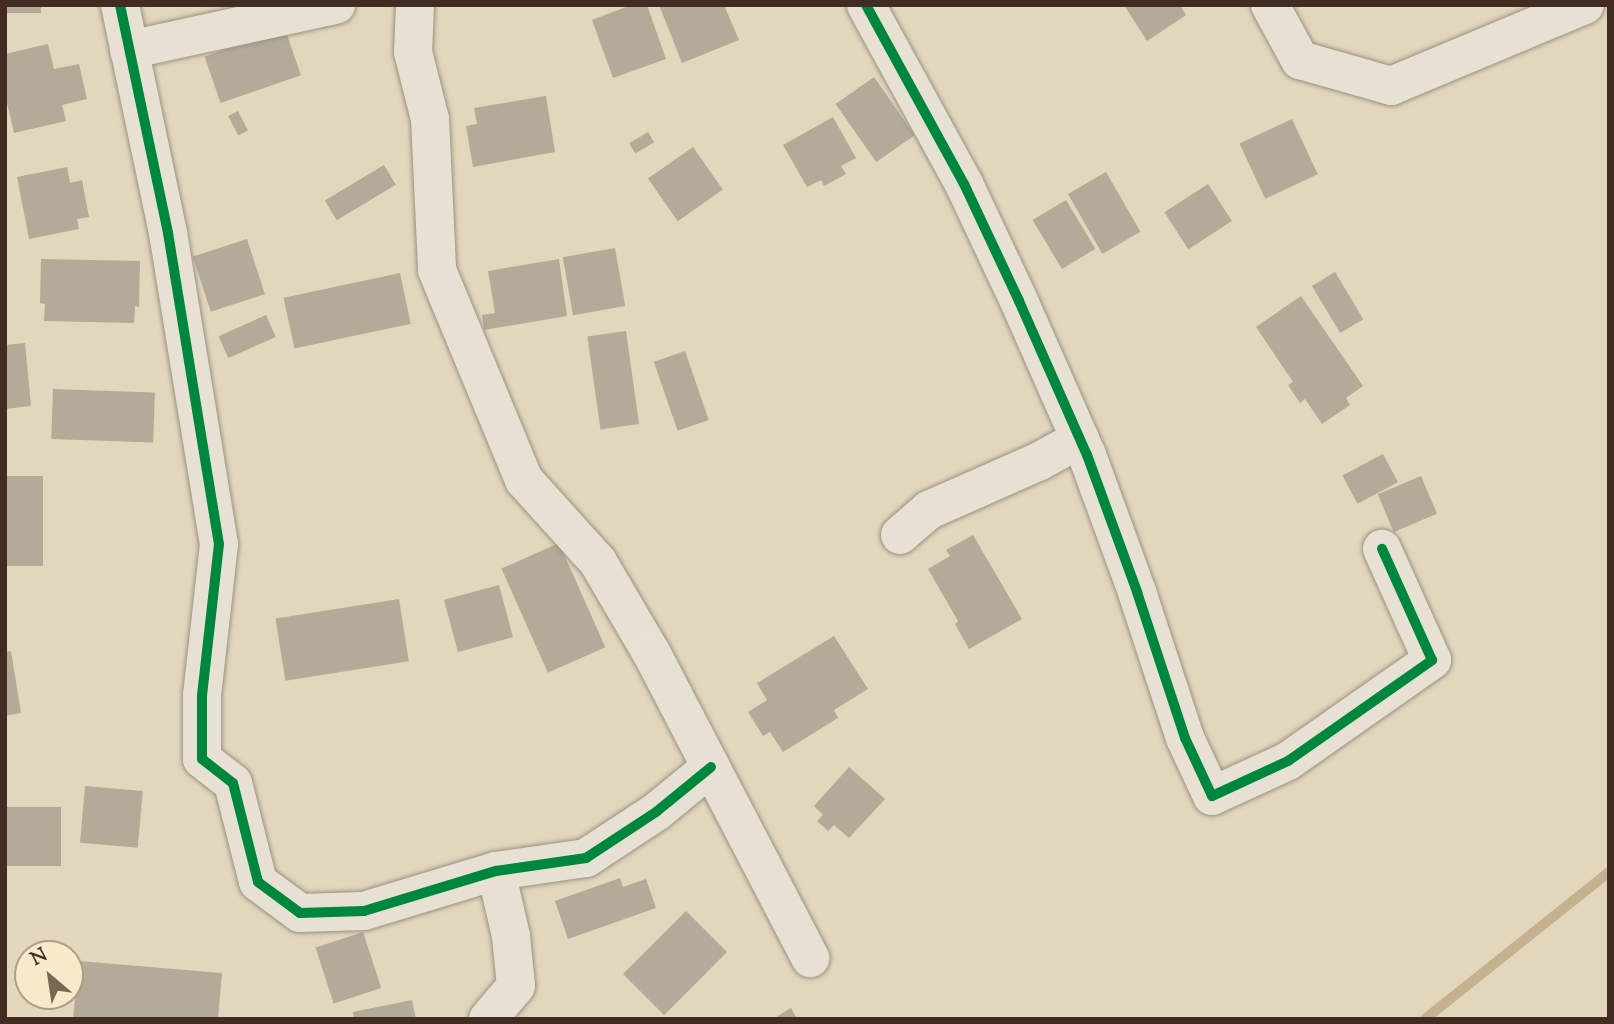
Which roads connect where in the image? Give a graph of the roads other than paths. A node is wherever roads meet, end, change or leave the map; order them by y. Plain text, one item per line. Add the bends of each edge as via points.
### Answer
1 (120, 5) edge
2 (336, 5) edge
3 (415, 5) edge
4 (866, 5) edge
5 (1270, 5) edge
6 (1585, 5) edge
7 (129, 50) junction
8 (1080, 439) junction
9 (900, 535) dead end
10 (1382, 549) dead end
11 (711, 767) junction
12 (496, 871) junction
13 (810, 958) dead end
14 (488, 1019) edge

1 - 7 street
2 - 7 street
3 - 11 street via 412,52 430,119 437,270 524,480 598,562
4 - 8 street via 964,184
5 - 6 street via 1300,60 1391,86
7 - 12 street via 168,233 219,544 202,695 202,759 233,783 258,882 300,913 364,911
8 - 9 street via 929,510
8 - 10 street via 1185,738 1212,796 1288,761 1432,660
11 - 12 street via 656,813 586,858
11 - 13 street
12 - 14 street via 511,936 516,986

